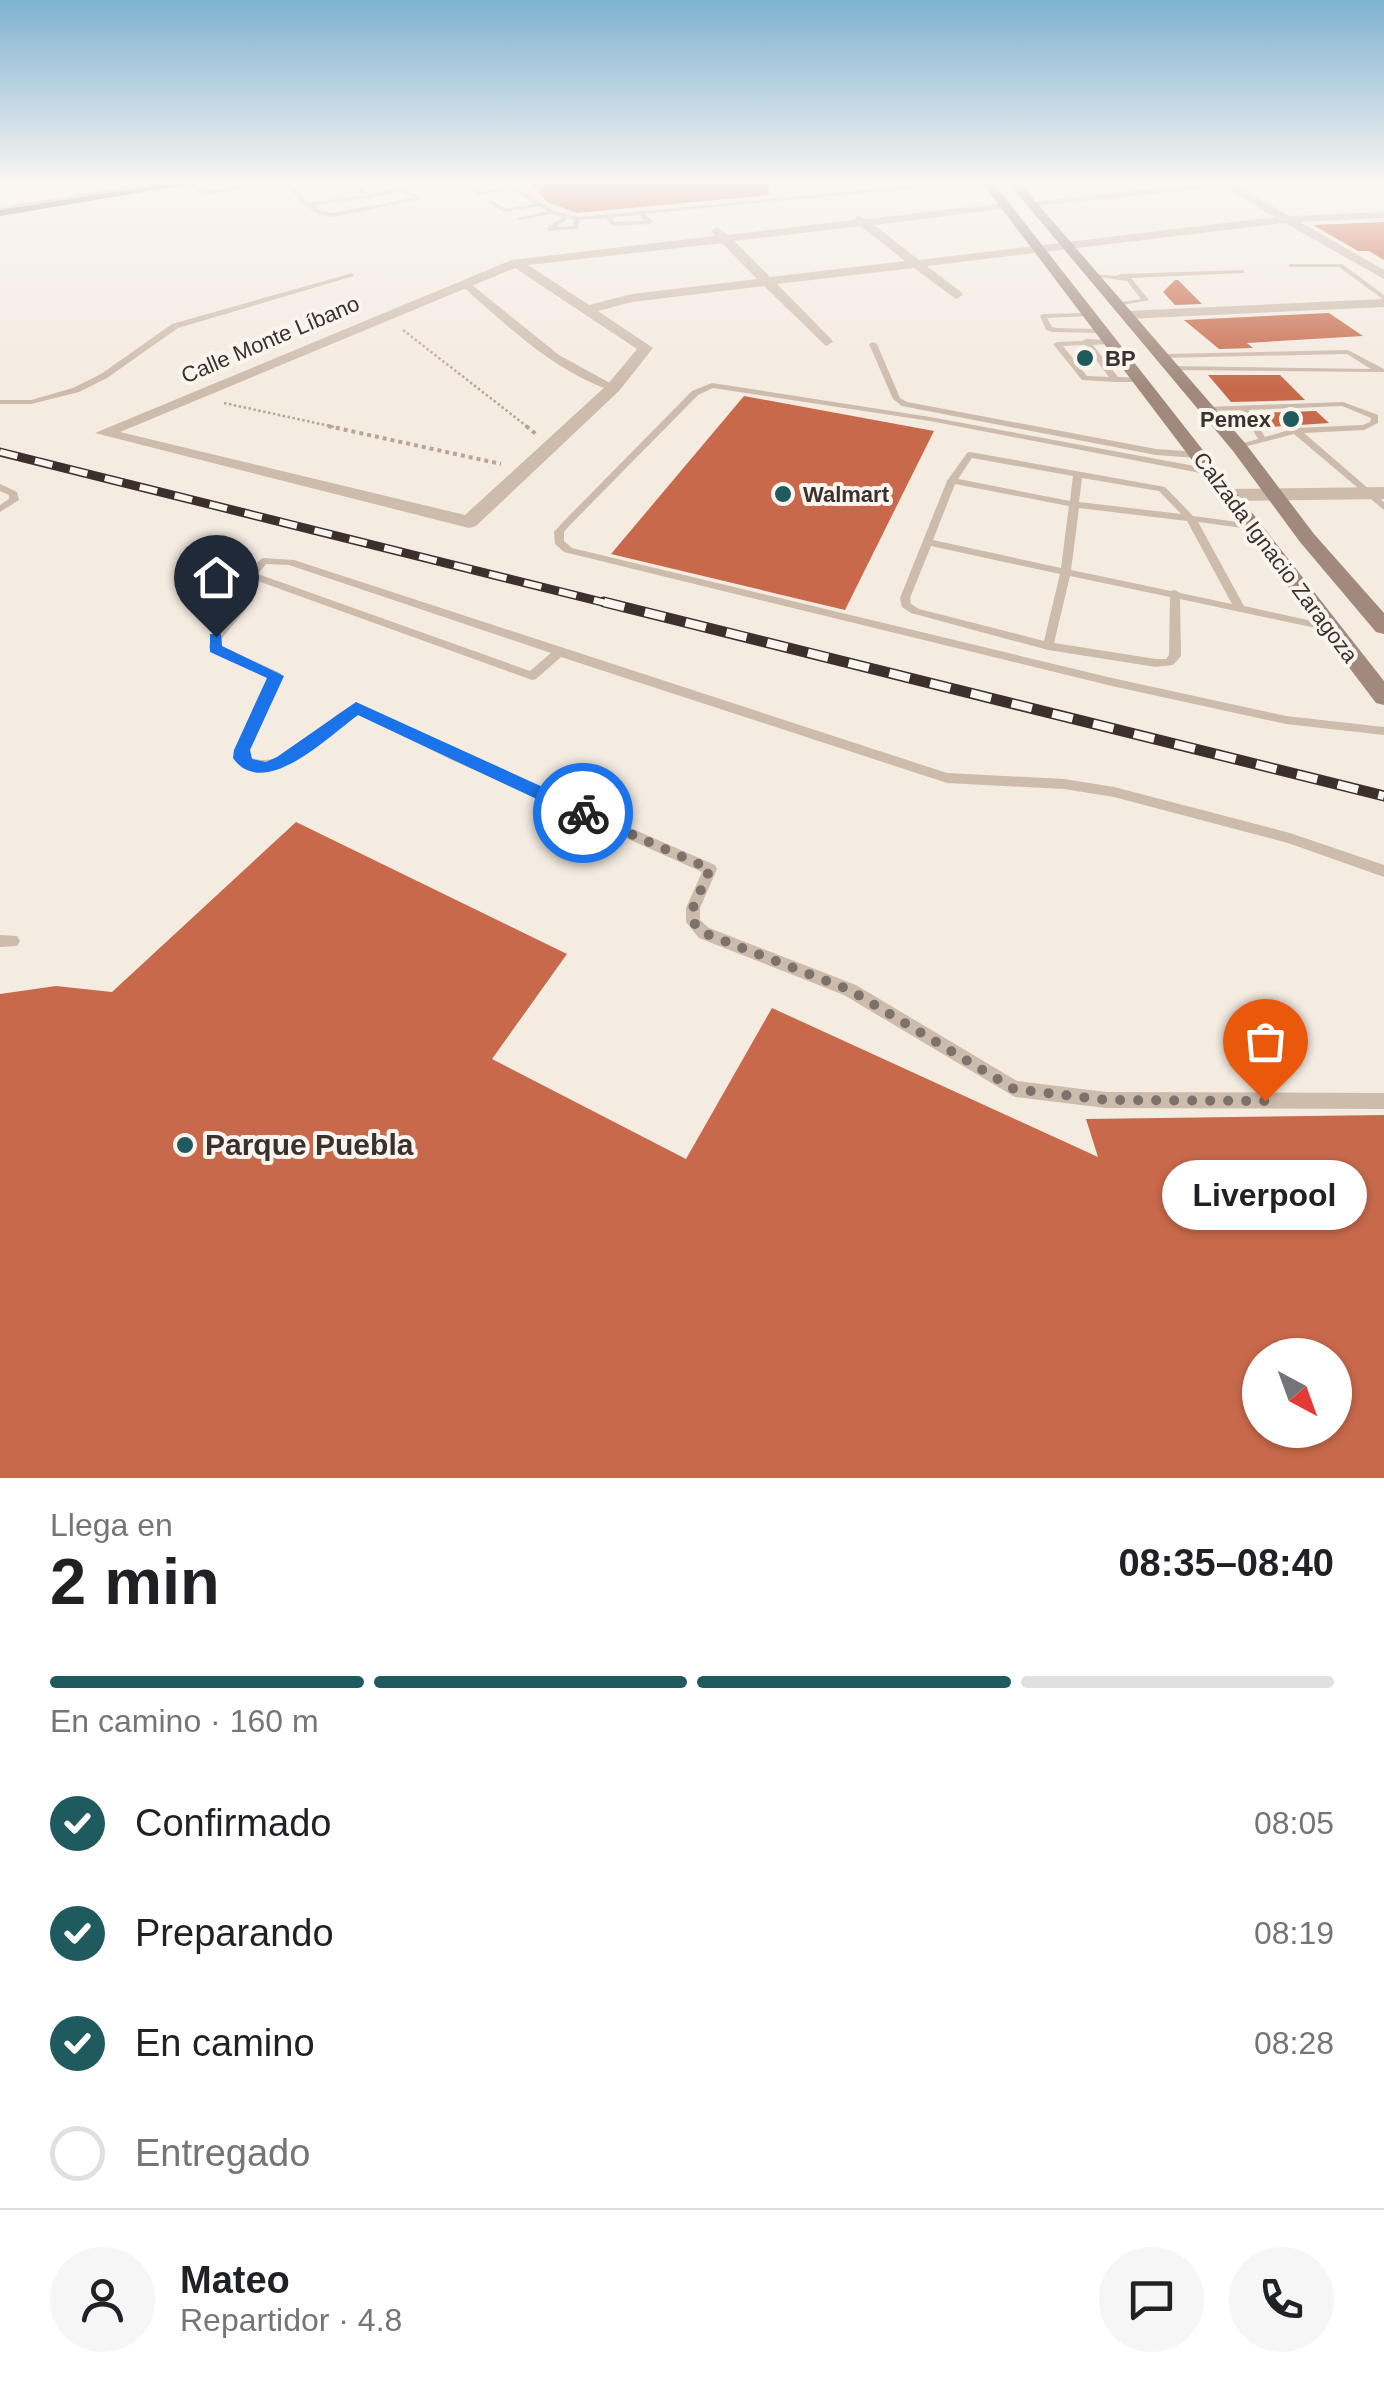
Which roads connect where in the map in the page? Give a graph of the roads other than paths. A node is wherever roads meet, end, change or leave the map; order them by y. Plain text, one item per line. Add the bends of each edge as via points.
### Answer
1 (628, 249) edge
2 (734, 249) edge
3 (896, 249) edge
4 (1046, 249) edge
5 (1070, 249) edge
6 (1339, 249) edge
7 (1038, 250) junction
8 (1384, 254) edge
9 (1351, 256) junction
10 (516, 263) junction
11 (915, 264) junction
12 (1290, 266) dead end
13 (1242, 272) dead end
14 (352, 274) dead end
15 (1384, 275) edge
16 (1093, 276) junction
17 (1120, 276) junction
18 (765, 282) junction
19 (464, 283) junction
20 (956, 295) dead end
21 (1384, 300) edge
22 (590, 309) junction
23 (1122, 309) junction
24 (1059, 314) junction
25 (1088, 314) junction
26 (1070, 331) junction
27 (1098, 338) junction
28 (826, 342) dead end
29 (874, 344) dead end
30 (1167, 362) junction
31 (1383, 372) edge
32 (1116, 380) junction
33 (1140, 380) junction
34 (613, 388) junction
35 (0, 402) edge
36 (1318, 404) junction
37 (1243, 407) junction
38 (1207, 409) junction
39 (1344, 428) junction
40 (1296, 431) junction
41 (1262, 438) junction
42 (1239, 446) junction
43 (1198, 455) junction
44 (1211, 472) junction
45 (1078, 474) junction
46 (952, 481) junction
47 (0, 487) edge
48 (1276, 496) junction
49 (1379, 498) edge
50 (1232, 500) junction
51 (1073, 504) junction
52 (0, 509) edge
53 (1192, 521) junction
54 (1250, 526) junction
55 (1307, 538) junction
56 (927, 542) junction
57 (1066, 570) junction
58 (251, 576) junction
59 (1176, 593) junction
60 (1240, 609) junction
61 (1381, 619) edge
62 (1330, 628) junction
63 (1048, 646) junction
64 (558, 652) junction
65 (1384, 698) edge
66 (1384, 731) edge
67 (1384, 871) edge
68 (1384, 1102) edge

1 - 10 street, Calle Monte Líbano
2 - 18 street
3 - 11 street
4 - 7 street
5 - 16 main road, Calzada Ignacio Zaragoza
6 - 9 street
7 - 11 street
7 - 25 main road, Calzada Ignacio Zaragoza
8 - 9 street
9 - 15 street
10 - 19 street, Calle Monte Líbano
10 - 22 street
11 - 18 street
11 - 20 street
12 - 21 lane via 1340,265
13 - 17 lane
14 - 35 lane via 176,326 76,390
16 - 17 lane
16 - 23 main road, Calzada Ignacio Zaragoza
17 - 23 lane via 1146,300
18 - 22 street
18 - 28 street
19 - 34 street via 593,381
19 - 34 street, Calle Monte Líbano via 103,433 469,522
21 - 23 street
22 - 34 street via 646,344
23 - 30 main road, Calzada Ignacio Zaragoza
24 - 25 lane
24 - 26 lane
24 - 26 lane via 1043,316 1049,328
25 - 27 main road, Calzada Ignacio Zaragoza
26 - 27 lane
27 - 32 lane
27 - 32 lane via 1057,344 1082,377
27 - 33 main road, Calzada Ignacio Zaragoza
29 - 43 lane via 905,404
30 - 31 lane
30 - 31 lane via 1348,352
30 - 38 main road, Calzada Ignacio Zaragoza
32 - 33 lane
33 - 43 main road, Calzada Ignacio Zaragoza
36 - 37 lane
36 - 39 lane
36 - 39 lane via 1357,407 1375,417
37 - 38 lane
37 - 41 lane
38 - 42 main road, Calzada Ignacio Zaragoza
39 - 40 lane
40 - 41 lane
40 - 49 lane
41 - 42 lane
42 - 48 main road, Calzada Ignacio Zaragoza
43 - 44 main road, Calzada Ignacio Zaragoza
44 - 50 main road, Calzada Ignacio Zaragoza
44 - 66 lane via 712,385 695,393 566,524 559,542 568,550 1112,682 1286,720
45 - 46 lane via 970,455
45 - 51 lane
45 - 53 lane via 1162,489
46 - 51 lane
46 - 56 lane
47 - 52 lane via 14,494
48 - 49 street
48 - 50 street
48 - 55 main road, Calzada Ignacio Zaragoza
50 - 54 main road, Calzada Ignacio Zaragoza
50 - 55 main road
51 - 53 lane
51 - 57 lane
53 - 54 lane
53 - 60 lane
54 - 62 main road, Calzada Ignacio Zaragoza
55 - 61 main road, Calzada Ignacio Zaragoza
56 - 57 lane
56 - 63 lane via 906,605
57 - 59 lane
57 - 63 lane
58 - 64 lane via 263,561 290,562
58 - 64 lane via 532,676
58 - 68 lane via 241,610 216,637 215,648 276,676 242,750 246,764 267,768 283,762 356,708 710,869 693,908 693,922 704,933 850,990 1014,1089 1106,1100
59 - 60 lane
59 - 63 lane via 1170,662
60 - 62 lane
62 - 65 main road, Calzada Ignacio Zaragoza
64 - 67 lane via 947,778 1114,792 1290,838

